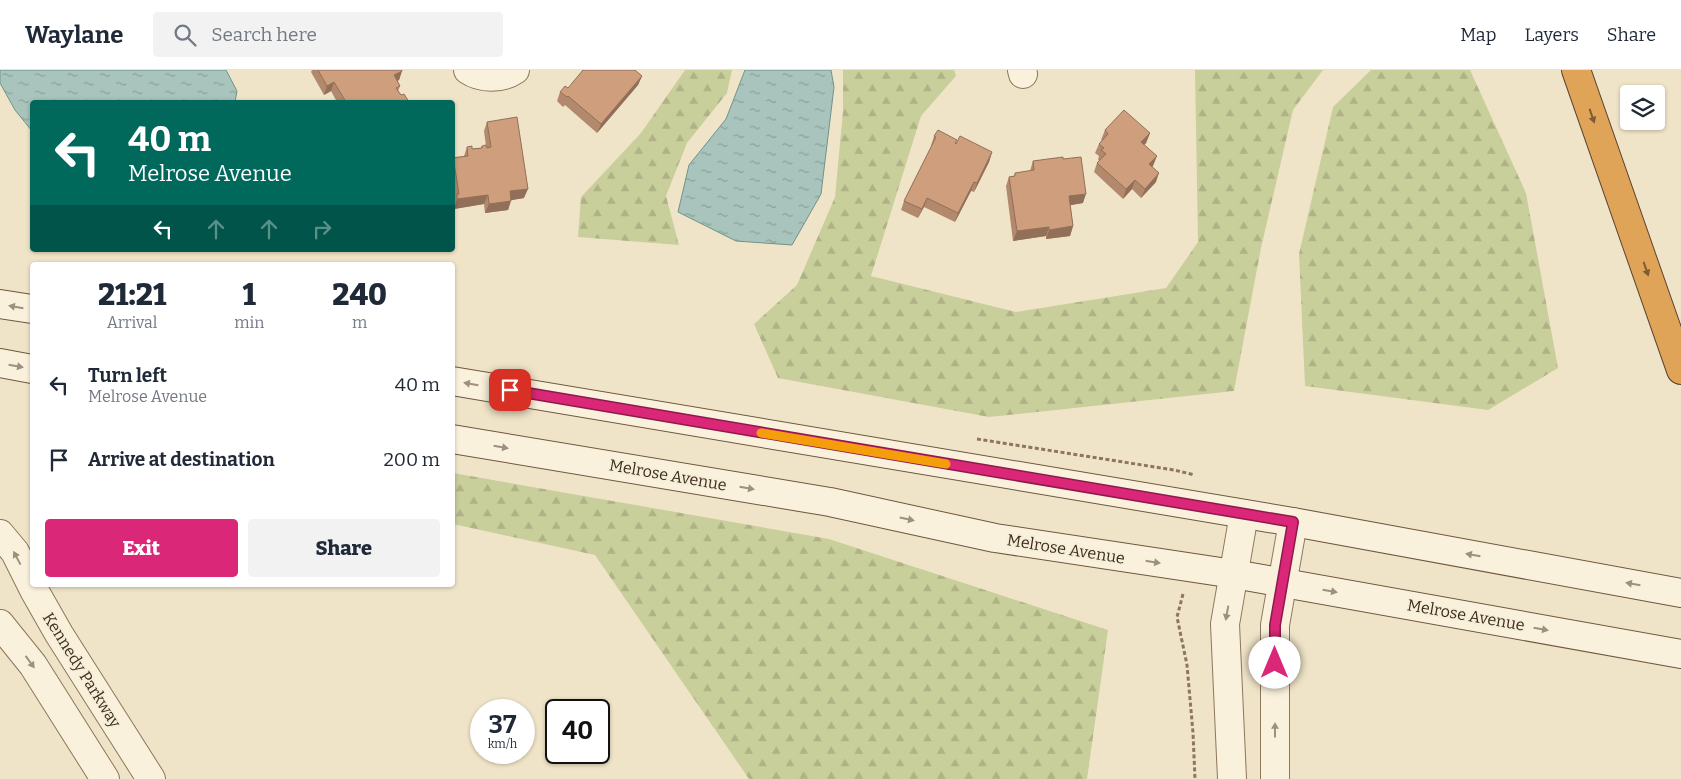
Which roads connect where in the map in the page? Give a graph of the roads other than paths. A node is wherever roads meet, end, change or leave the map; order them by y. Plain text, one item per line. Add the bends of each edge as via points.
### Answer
1 (468, 70) edge
2 (515, 70) edge
3 (1576, 70) edge
4 (0, 304) edge
5 (30, 309) edge
6 (0, 363) edge
7 (30, 368) edge
8 (1681, 370) edge
9 (455, 382) edge
10 (455, 440) edge
11 (1244, 514) junction
12 (1293, 522) junction
13 (0, 534) edge
14 (1234, 574) junction
15 (30, 582) edge
16 (1282, 582) junction
17 (32, 587) edge
18 (1681, 592) edge
19 (0, 624) edge
20 (1681, 654) edge
21 (146, 771) edge
22 (105, 779) edge
23 (119, 779) edge
24 (1232, 779) edge
25 (1275, 779) edge

1 - 2 main road via 490,77 508,75
3 -> 8 highway
5 -> 4 main road
6 -> 7 main road
11 -> 9 main road
10 -> 14 main road, Melrose Avenue via 830,502 995,538
11 - 12 main road
11 - 14 main road
12 - 16 main road
18 -> 12 main road
15 -> 13 main road, Kennedy Parkway via 15,552
14 - 16 main road, Melrose Avenue
14 -> 24 main road via 1225,624
16 -> 20 main road, Melrose Avenue
25 -> 16 main road via 1275,625
21 -> 17 main road, Kennedy Parkway
19 -> 22 main road via 33,666
21 - 23 main road

